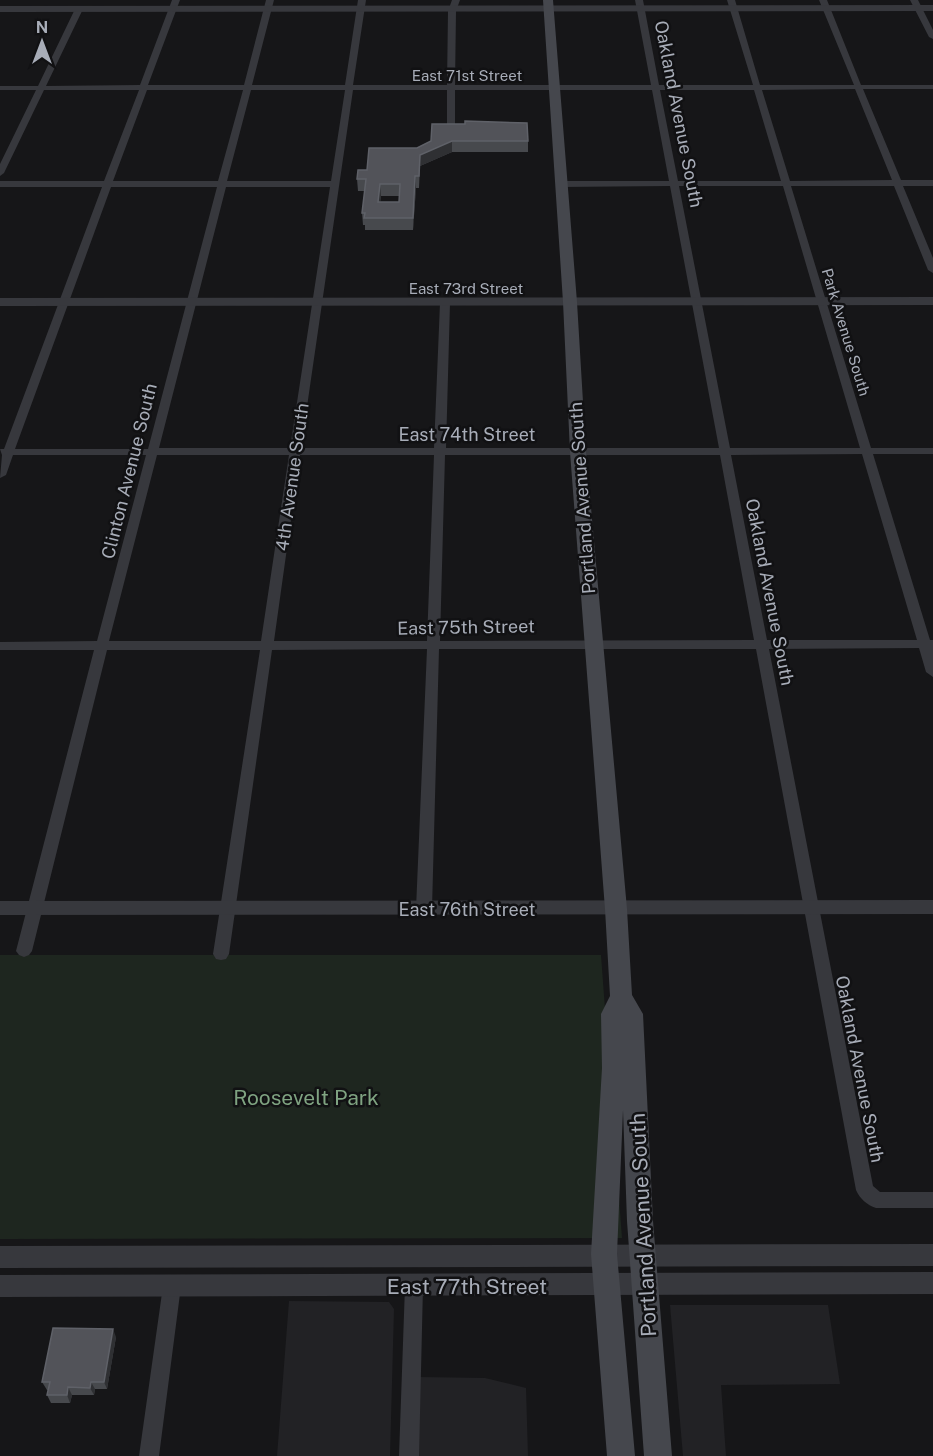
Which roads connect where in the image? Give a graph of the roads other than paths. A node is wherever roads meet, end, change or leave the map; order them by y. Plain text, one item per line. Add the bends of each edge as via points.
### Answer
1 (175, 4) edge
2 (268, 4) edge
3 (362, 4) edge
4 (455, 4) edge
5 (548, 4) edge
6 (639, 4) edge
7 (732, 4) edge
8 (825, 4) edge
9 (916, 4) edge
10 (933, 8) edge
11 (0, 9) edge
12 (79, 9) junction
13 (933, 37) edge
14 (858, 87) junction
15 (933, 87) edge
16 (0, 88) edge
17 (41, 88) junction
18 (144, 88) junction
19 (246, 88) junction
20 (349, 88) junction
21 (452, 88) junction
22 (554, 88) junction
23 (656, 88) junction
24 (758, 88) junction
25 (451, 124) edge
26 (0, 173) edge
27 (336, 183) junction
28 (897, 183) junction
29 (933, 183) edge
30 (0, 184) edge
31 (109, 184) junction
32 (221, 184) junction
33 (560, 184) junction
34 (675, 184) junction
35 (786, 184) junction
36 (933, 270) edge
37 (933, 301) edge
38 (0, 302) edge
39 (64, 302) junction
40 (190, 302) junction
41 (570, 302) junction
42 (697, 302) junction
43 (822, 302) junction
44 (318, 303) junction
45 (445, 303) junction
46 (725, 451) junction
47 (867, 451) junction
48 (933, 451) edge
49 (4, 452) edge
50 (152, 452) junction
51 (295, 452) junction
52 (439, 452) junction
53 (578, 452) junction
54 (0, 475) edge
55 (593, 644) junction
56 (761, 644) junction
57 (929, 644) edge
58 (0, 646) edge
59 (103, 646) junction
60 (268, 646) junction
61 (432, 646) junction
62 (933, 672) edge
63 (933, 907) edge
64 (0, 908) edge
65 (34, 908) junction
66 (227, 908) junction
67 (812, 908) junction
68 (424, 909) junction
69 (616, 909) junction
70 (24, 951) dead end
71 (221, 954) dead end
72 (621, 996) junction
73 (933, 1200) edge
74 (604, 1254) junction
75 (643, 1255) junction
76 (933, 1255) edge
77 (0, 1257) edge
78 (933, 1283) edge
79 (645, 1284) junction
80 (606, 1285) junction
81 (0, 1286) edge
82 (172, 1286) junction
83 (414, 1286) junction
84 (149, 1456) edge
85 (409, 1456) edge
86 (621, 1456) edge
87 (658, 1456) edge

1 - 2 street
1 - 12 street
1 - 18 street
2 - 3 street
2 - 19 street, Clinton Avenue South
3 - 4 street
3 - 20 street, 4th Avenue South
4 - 5 street
4 - 21 street
5 - 6 street
5 - 22 main road, Portland Avenue South
6 - 7 street
6 - 23 street, Oakland Avenue South
7 - 8 street
7 - 24 street, Park Avenue South
8 - 9 street
8 - 14 street
9 - 10 street
9 - 13 street
11 - 12 street
12 - 17 street
14 - 15 street, East 71st Street
14 - 24 street, East 71st Street
14 - 28 street
16 - 17 street, East 71st Street
17 - 18 street, East 71st Street
17 - 26 street
18 - 19 street, East 71st Street
18 - 31 street
19 - 20 street, East 71st Street
19 - 32 street, Clinton Avenue South
20 - 21 street, East 71st Street
20 - 27 street, 4th Avenue South
21 - 22 street, East 71st Street
21 - 25 street
22 - 23 street, East 71st Street
22 - 33 main road, Portland Avenue South
23 - 24 street, East 71st Street
23 - 34 street, Oakland Avenue South
24 - 35 street, Park Avenue South
27 - 32 street
27 - 44 street, 4th Avenue South
28 - 29 street
28 - 35 street
28 - 36 street
30 - 31 street
31 - 32 street
31 - 39 street
32 - 40 street, Clinton Avenue South
33 - 34 street
33 - 41 main road, Portland Avenue South
34 - 35 street
34 - 42 street, Oakland Avenue South
35 - 43 street, Park Avenue South
37 - 43 street, East 73rd Street
38 - 39 street, East 73rd Street
39 - 40 street, East 73rd Street
39 - 49 street
40 - 44 street, East 73rd Street
40 - 50 street, Clinton Avenue South
41 - 42 street, East 73rd Street
41 - 45 street, East 73rd Street
41 - 53 main road, Portland Avenue South
42 - 43 street, East 73rd Street
42 - 46 street, Oakland Avenue South
43 - 47 street, Park Avenue South
44 - 45 street, East 73rd Street
44 - 51 street, 4th Avenue South
45 - 52 street
46 - 47 street, East 74th Street
46 - 53 street, East 74th Street
46 - 56 street, Oakland Avenue South
47 - 48 street, East 74th Street
47 - 57 street, Park Avenue South
49 - 50 street, East 74th Street
49 - 54 street
50 - 51 street, East 74th Street
50 - 59 street, Clinton Avenue South
51 - 52 street, East 74th Street
51 - 60 street, 4th Avenue South
52 - 53 street, East 74th Street
52 - 61 street
53 - 55 main road, Portland Avenue South
55 - 56 street, East 75th Street
55 - 61 street, East 75th Street
55 - 69 main road, Portland Avenue South
56 - 57 street, East 75th Street
56 - 67 street, Oakland Avenue South
57 - 62 street, Park Avenue South
58 - 59 street, East 75th Street
59 - 60 street, East 75th Street
59 - 65 street, Clinton Avenue South
60 - 61 street, East 75th Street
60 - 66 street, 4th Avenue South
61 - 68 street
63 - 67 street, East 76th Street
64 - 65 street, East 76th Street
65 - 66 street, East 76th Street
65 - 70 street, Clinton Avenue South
66 - 68 street, East 76th Street
66 - 71 street, 4th Avenue South
67 - 69 street, East 76th Street
67 - 73 street, Oakland Avenue South via 865,1190 876,1200
68 - 69 street, East 76th Street
69 - 72 main road, Portland Avenue South
72 - 74 main road, Portland Avenue South via 613,1014 614,1068
72 - 75 main road, Portland Avenue South via 631,1014
74 - 75 street, East 77th Street
74 - 77 street, East 77th Street
74 - 80 main road, Portland Avenue South
75 - 76 street, East 77th Street
75 - 79 main road, Portland Avenue South
78 - 79 street, East 77th Street
79 - 80 street, East 77th Street
79 - 87 main road, Portland Avenue South
80 - 83 street, East 77th Street
80 - 86 main road, Portland Avenue South
81 - 82 street, East 77th Street
82 - 83 street, East 77th Street
82 - 84 street
83 - 85 street

